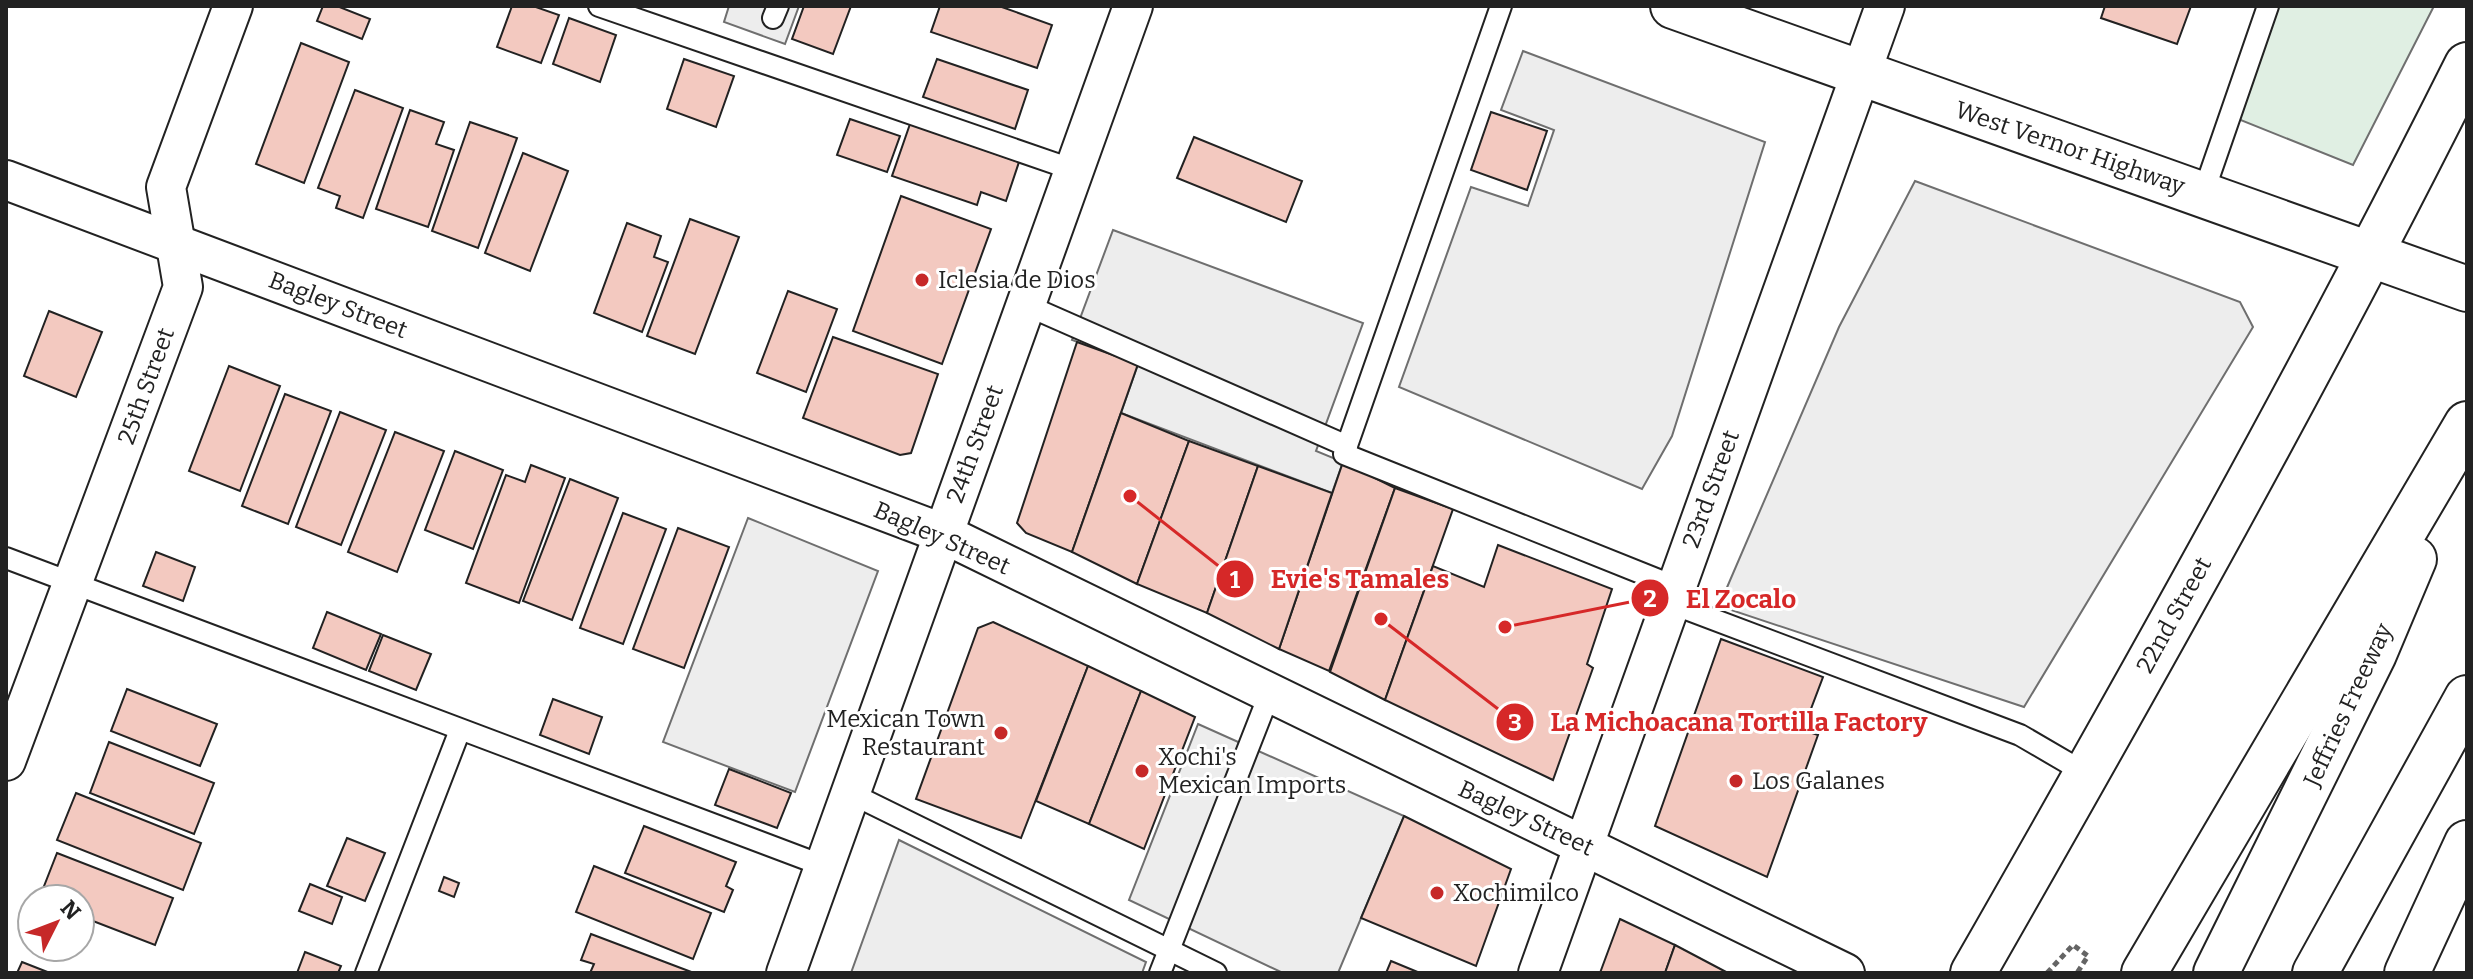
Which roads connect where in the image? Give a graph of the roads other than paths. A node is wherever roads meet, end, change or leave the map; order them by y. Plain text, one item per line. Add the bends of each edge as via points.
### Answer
1 (233, 6) edge
2 (599, 6) edge
3 (1133, 6) edge
4 (1501, 6) edge
5 (1673, 6) edge
6 (1885, 6) edge
7 (2268, 6) edge
8 (2467, 65) edge
9 (1860, 75) junction
10 (1074, 170) junction
11 (6, 180) edge
12 (2203, 194) junction
13 (175, 244) junction
14 (2371, 255) junction
15 (2459, 286) edge
16 (1026, 305) junction
17 (2467, 424) edge
18 (2467, 431) edge
19 (1347, 446) junction
20 (942, 533) junction
21 (6, 558) edge
22 (72, 584) junction
23 (1673, 595) junction
24 (1269, 695) junction
25 (2467, 698) edge
26 (460, 730) junction
27 (6, 761) edge
28 (2087, 774) junction
29 (850, 793) junction
30 (2467, 843) edge
31 (1584, 845) junction
32 (824, 866) junction
33 (1169, 951) junction
34 (366, 973) edge
35 (786, 973) edge
36 (1160, 973) edge
37 (1216, 973) edge
38 (1538, 973) edge
39 (1845, 973) edge
40 (1973, 973) edge
41 (2144, 973) edge
42 (2216, 973) edge
43 (2315, 973) edge
44 (2407, 973) edge

1 - 13 street, 25th Street via 166,187
2 - 10 lane
3 - 10 street, 24th Street
4 - 19 lane
5 - 9 main road, West Vernor Highway
6 - 9 street, 23rd Street
7 - 12 lane
8 - 14 main road, 22nd Street
9 - 12 main road, West Vernor Highway
9 - 23 street, 23rd Street
10 - 16 street, 24th Street
11 - 13 street, Bagley Street
12 - 14 main road, West Vernor Highway
13 - 20 street, Bagley Street
13 - 22 street, 25th Street via 183,287
14 - 15 main road, West Vernor Highway
14 - 28 main road, 22nd Street
16 - 19 lane
16 - 20 street, 24th Street
17 - 41 main road
18 - 42 main road, Jeffries Freeway via 2374,654
19 - 23 lane via 1344,454
20 - 24 street, Bagley Street
20 - 29 street, 24th Street
21 - 22 lane
22 - 26 lane
22 - 27 street, 25th Street
23 - 28 lane via 2020,735
23 - 31 street, 23rd Street
24 - 31 street, Bagley Street
24 - 33 lane
25 - 43 main road
26 - 32 lane
26 - 34 lane
28 - 40 main road, 22nd Street
29 - 32 street, 24th Street
29 - 33 lane
30 - 44 main road
31 - 38 street, 23rd Street
31 - 39 street, Bagley Street
32 - 35 street, 24th Street
33 - 36 lane
33 - 37 lane

